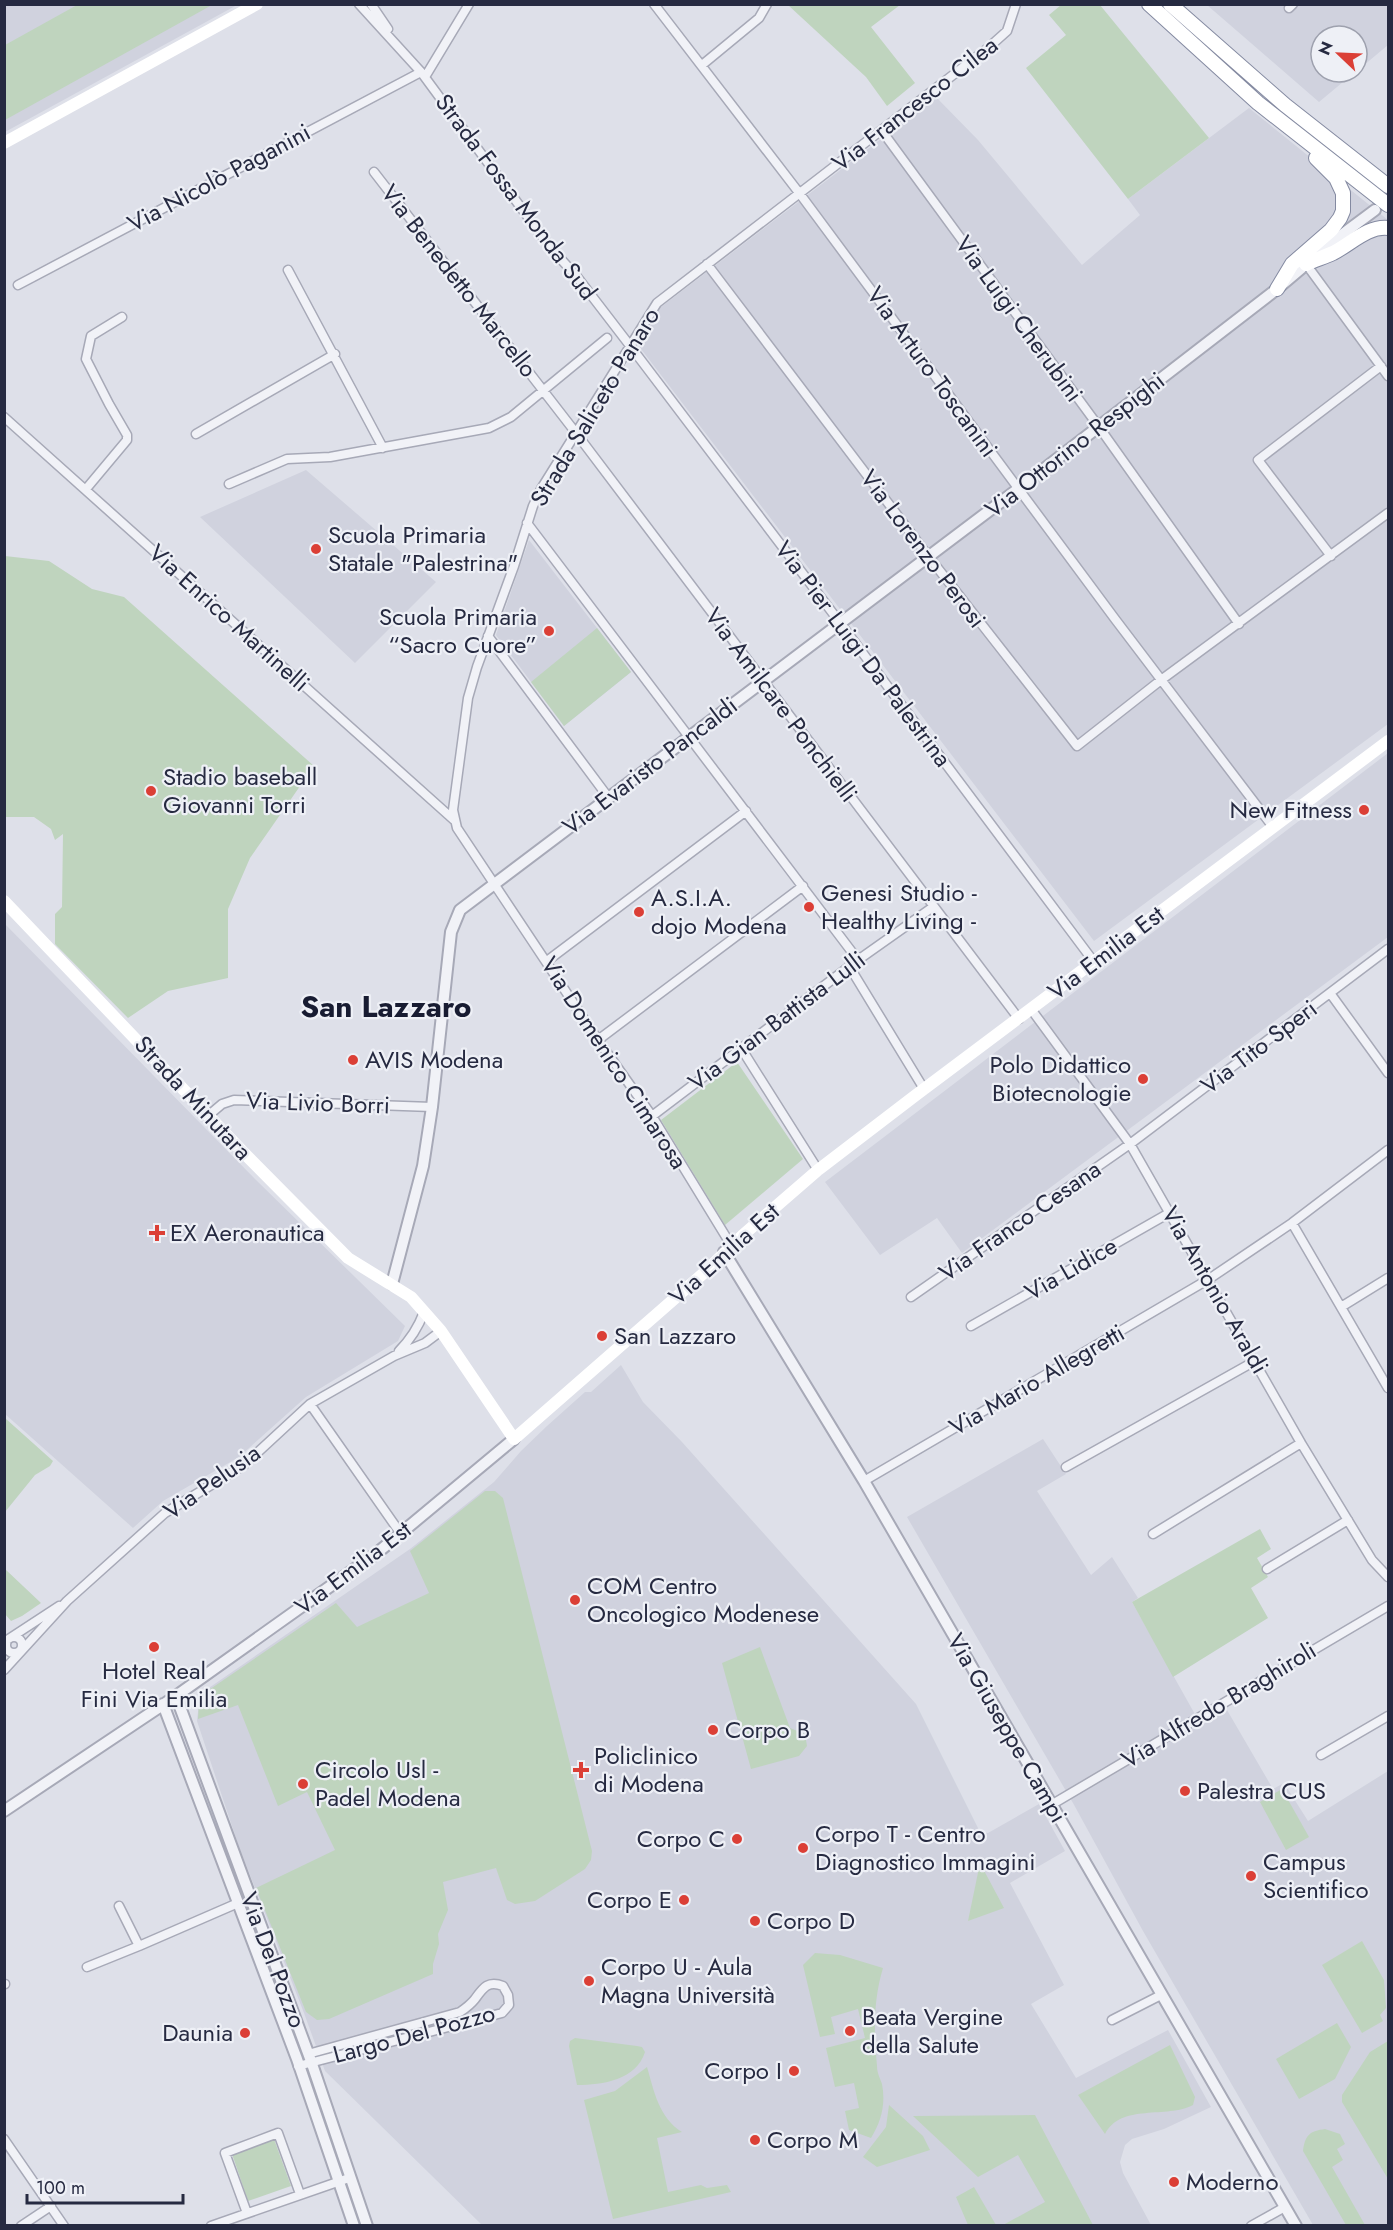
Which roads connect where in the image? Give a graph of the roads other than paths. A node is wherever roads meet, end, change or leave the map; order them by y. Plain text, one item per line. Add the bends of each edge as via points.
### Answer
1 (251, 4) edge
2 (257, 4) edge
3 (359, 4) edge
4 (371, 4) edge
5 (469, 4) edge
6 (654, 4) edge
7 (767, 4) edge
8 (1016, 4) edge
9 (1149, 4) edge
10 (1170, 4) edge
11 (239, 15) junction
12 (401, 48) junction
13 (702, 65) junction
14 (423, 74) junction
15 (1258, 103) junction
16 (1285, 105) junction
17 (882, 131) junction
18 (7, 140) edge
19 (375, 172) dead end
20 (1389, 172) edge
21 (1389, 186) edge
22 (800, 194) junction
23 (1389, 206) edge
24 (1375, 210) dead end
25 (1389, 228) edge
26 (707, 264) junction
27 (1306, 264) junction
28 (288, 270) dead end
29 (18, 285) dead end
30 (1277, 289) junction
31 (122, 317) dead end
32 (607, 338) dead end
33 (631, 347) junction
34 (335, 354) junction
35 (1381, 366) junction
36 (1389, 376) edge
37 (544, 391) junction
38 (4, 417) edge
39 (1099, 427) junction
40 (576, 433) junction
41 (195, 435) dead end
42 (383, 448) junction
43 (229, 484) dead end
44 (86, 489) junction
45 (1018, 489) junction
46 (1389, 513) edge
47 (527, 523) junction
48 (1331, 556) junction
49 (928, 557) junction
50 (841, 624) junction
51 (1239, 624) junction
52 (488, 636) junction
53 (1161, 680) junction
54 (763, 682) junction
55 (690, 736) junction
56 (1389, 741) edge
57 (608, 797) junction
58 (746, 811) junction
59 (454, 820) junction
60 (1273, 827) junction
61 (494, 882) junction
62 (803, 886) junction
63 (4, 901) edge
64 (933, 908) junction
65 (1389, 950) edge
66 (858, 960) junction
67 (547, 961) junction
68 (1094, 962) junction
69 (849, 966) junction
70 (1330, 993) junction
71 (1031, 1009) junction
72 (1019, 1019) junction
73 (598, 1040) junction
74 (741, 1048) junction
75 (1389, 1073) edge
76 (924, 1089) junction
77 (432, 1107) junction
78 (210, 1115) junction
79 (652, 1116) junction
80 (1130, 1144) junction
81 (1389, 1150) edge
82 (818, 1170) junction
83 (1171, 1212) junction
84 (1292, 1223) junction
85 (728, 1249) junction
86 (1389, 1278) edge
87 (1209, 1279) junction
88 (392, 1284) junction
89 (910, 1297) dead end
90 (1341, 1307) junction
91 (424, 1312) junction
92 (971, 1326) dead end
93 (441, 1331) junction
94 (394, 1356) junction
95 (1255, 1360) junction
96 (1389, 1388) edge
97 (310, 1404) junction
98 (514, 1439) junction
99 (1301, 1443) junction
100 (1066, 1467) dead end
101 (864, 1481) junction
102 (1348, 1521) junction
103 (401, 1534) junction
104 (1153, 1534) dead end
105 (1267, 1569) dead end
106 (1389, 1577) edge
107 (67, 1601) junction
108 (1389, 1606) edge
109 (6, 1638) edge
110 (19, 1651) junction
111 (4, 1670) edge
112 (176, 1696) junction
113 (163, 1704) junction
114 (1389, 1716) edge
115 (1321, 1755) dead end
116 (1051, 1805) junction
117 (217, 1809) junction
118 (4, 1811) edge
119 (204, 1812) junction
120 (250, 1899) junction
121 (238, 1903) junction
122 (119, 1906) dead end
123 (139, 1946) junction
124 (87, 1968) dead end
125 (1161, 1995) junction
126 (1112, 2020) dead end
127 (310, 2058) junction
128 (298, 2062) junction
129 (4, 2139) edge
130 (344, 2179) junction
131 (300, 2194) junction
132 (51, 2206) junction
133 (1285, 2207) junction
134 (247, 2213) junction
135 (21, 2226) edge
136 (64, 2226) edge
137 (211, 2226) edge
138 (354, 2226) edge
139 (367, 2226) edge
140 (1251, 2226) edge
141 (1296, 2226) edge

1 - 11 street
2 - 11 main road
3 - 12 street, Strada Fossa Monda Sud
4 - 12 street, Strada Fossa Monda Sud
5 - 14 street
6 - 13 street, Via Arturo Toscanini
7 - 13 street via 759,18
8 - 17 street, Via Francesco Cilea via 1007,31
9 - 15 highway
10 - 16 highway
11 - 18 main road
12 - 14 street, Strada Fossa Monda Sud
13 - 22 street, Via Arturo Toscanini
14 - 29 street, Via Nicolò Paganini
14 - 33 street, Strada Fossa Monda Sud via 550,247
15 - 23 highway
15 - 30 highway via 1336,178 1343,199 1340,218 1292,264
16 - 20 highway
16 - 21 highway
17 - 22 street, Via Francesco Cilea
17 - 39 street, Via Luigi Cherubini
19 - 37 street, Via Benedetto Marcello
22 - 26 street, Strada Saliceto Panaro
22 - 45 street, Via Arturo Toscanini
24 - 27 street, Via Ottorino Respighi
25 - 27 highway via 1369,231
26 - 33 street, Strada Saliceto Panaro via 657,303
26 - 49 street, Via Lorenzo Perosi
27 - 30 street, Via Ottorino Respighi
27 - 35 street
28 - 34 street
30 - 39 street, Via Ottorino Respighi
31 - 44 street via 91,336 86,358 127,440
32 - 37 street, Via Benedetto Marcello
33 - 40 street, Strada Saliceto Panaro
33 - 50 street, Via Pier Luigi Da Palestrina
34 - 41 street
34 - 42 street
35 - 36 street
35 - 48 street via 1258,460
37 - 40 street, Via Amilcare Ponchielli
37 - 42 street, Via Benedetto Marcello via 511,417 489,428
38 - 44 street, Via Enrico Martinelli
39 - 45 street, Via Ottorino Respighi
39 - 51 street, Via Luigi Cherubini
40 - 47 street, Strada Saliceto Panaro via 541,489
40 - 54 street, Via Amilcare Ponchielli
42 - 43 street, Via Benedetto Marcello via 287,459
44 - 59 street, Via Enrico Martinelli
45 - 49 street, Via Ottorino Respighi
45 - 53 street, Via Arturo Toscanini
46 - 48 street
47 - 52 street, Strada Saliceto Panaro
47 - 55 street
48 - 51 street
49 - 50 street, Via Ottorino Respighi
49 - 53 street, Via Lorenzo Perosi via 1077,746
50 - 54 street, Via Evaristo Pancaldi
50 - 68 street, Via Pier Luigi Da Palestrina
51 - 53 street
52 - 57 street
52 - 59 street, Strada Saliceto Panaro via 468,698
53 - 60 street, Via Arturo Toscanini
54 - 55 street, Via Evaristo Pancaldi
54 - 64 street, Via Amilcare Ponchielli
55 - 57 street, Via Evaristo Pancaldi
55 - 58 street
56 - 60 main road, Via Emilia Est
57 - 61 street, Via Evaristo Pancaldi
58 - 62 street
58 - 67 street
59 - 61 street
60 - 68 main road, Via Emilia Est
61 - 67 street, Via Domenico Cimarosa
61 - 77 street, Via Evaristo Pancaldi via 460,910 451,932
62 - 66 street
62 - 73 street
63 - 78 main road, Strada Minutara
64 - 66 street, Via Gian Battista Lulli
64 - 72 street, Via Amilcare Ponchielli
65 - 70 street, Via Tito Speri
66 - 69 street, Via Gian Battista Lulli
67 - 73 street, Via Domenico Cimarosa
68 - 71 main road, Via Emilia Est
69 - 74 street, Via Gian Battista Lulli
69 - 76 street
70 - 75 street
70 - 80 street, Via Tito Speri
71 - 72 main road, Via Emilia Est
71 - 80 street, Via Antonio Araldi
72 - 76 main road, Via Emilia Est
73 - 79 street, Via Domenico Cimarosa
74 - 79 street, Via Gian Battista Lulli
74 - 82 street
76 - 82 main road, Via Emilia Est
77 - 78 street, Via Livio Borri via 234,1100
77 - 88 street via 423,1166
78 - 88 main road, Strada Minutara via 348,1258
79 - 85 street, Via Domenico Cimarosa
80 - 83 street, Via Antonio Araldi
80 - 89 street, Via Franco Cesana
81 - 84 street, Via Mario Allegretti
82 - 85 main road, Via Emilia Est
83 - 87 street, Via Antonio Araldi
83 - 92 street, Via Lidice
84 - 87 street, Via Mario Allegretti
84 - 90 street
85 - 98 main road, Via Emilia Est
85 - 101 street, Via Giuseppe Campi
86 - 90 street
87 - 95 street, Via Antonio Araldi
87 - 101 street, Via Mario Allegretti
88 - 91 main road
90 - 96 street
91 - 93 main road
91 - 94 street, Via Pelusia via 414,1334
93 - 94 street, Via Pelusia via 425,1343
93 - 98 main road
94 - 97 street, Via Pelusia
95 - 99 street, Via Antonio Araldi
95 - 100 street
97 - 103 street
97 - 107 street, Via Pelusia via 244,1465 165,1513
98 - 103 street, Via Emilia Est
99 - 102 street, Via Antonio Araldi
99 - 104 street
101 - 116 street, Via Giuseppe Campi
102 - 105 street
102 - 106 street, Via Antonio Araldi via 1371,1560
103 - 112 street, Via Emilia Est
107 - 109 street, Via Pelusia
107 - 110 street, Via Pelusia
108 - 116 street, Via Alfredo Braghiroli
109 - 110 street, Via Pelusia via 8,1651
110 - 111 street, Via Pelusia
112 - 113 street, Via Emilia Est
112 - 117 street, Via Del Pozzo
113 - 118 street, Via Emilia Est
113 - 119 street, Via Del Pozzo
114 - 115 street
116 - 125 street, Via Giuseppe Campi
117 - 119 street
117 - 120 street, Via Del Pozzo
119 - 121 street, Via Del Pozzo
120 - 121 street, Via Del Pozzo
120 - 127 street, Via Del Pozzo
121 - 123 street
121 - 128 street, Via Del Pozzo
122 - 123 street
123 - 124 street
125 - 126 street
125 - 133 street, Via Giuseppe Campi
127 - 127 street, Largo Del Pozzo via 502,2013 509,2005 508,1995 503,1986 491,1983 460,2012
127 - 128 street, Via Del Pozzo
127 - 130 street, Via Del Pozzo
128 - 130 street, Via Del Pozzo
129 - 132 street
130 - 131 street
130 - 138 street, Via Del Pozzo
130 - 139 street, Via Del Pozzo
131 - 134 street
131 - 134 street via 278,2133 225,2152
132 - 135 street
132 - 136 street
133 - 140 street
133 - 141 street, Via Giuseppe Campi
134 - 137 street

